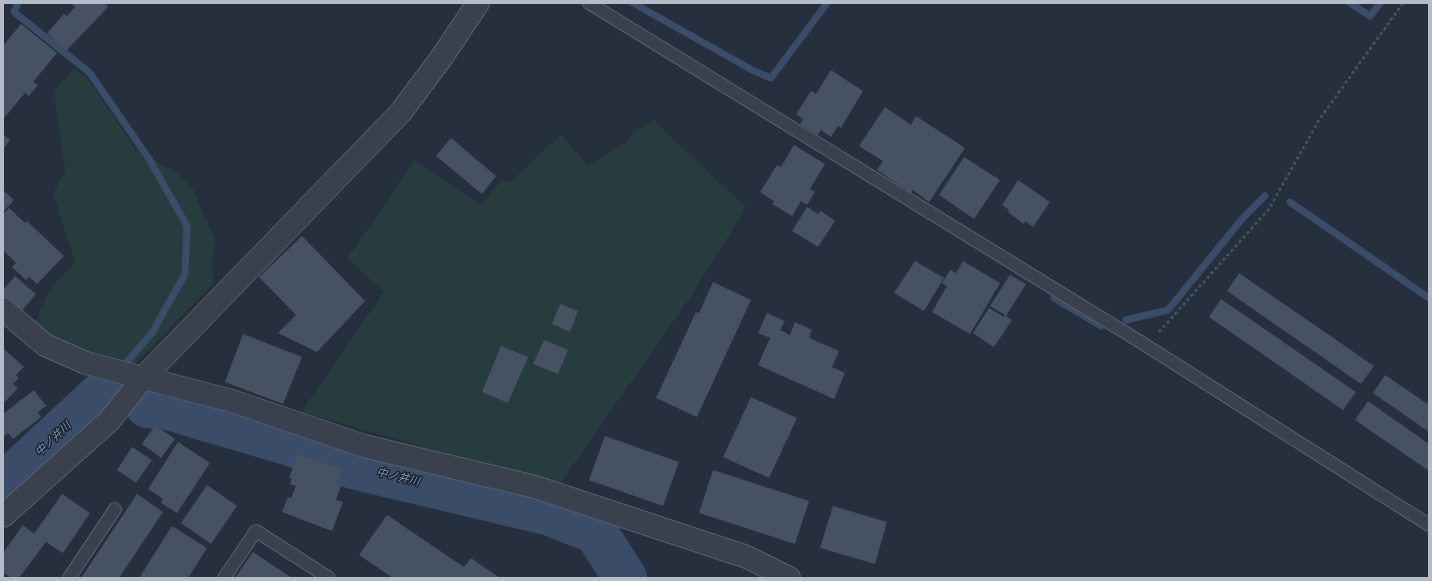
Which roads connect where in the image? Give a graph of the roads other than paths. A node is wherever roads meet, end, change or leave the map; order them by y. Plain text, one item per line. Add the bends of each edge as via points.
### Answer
1 (478, 3) edge
2 (589, 3) edge
3 (3, 309) edge
4 (144, 377) junction
5 (115, 508) dead end
6 (3, 516) edge
7 (1429, 525) edge
8 (68, 578) edge
9 (224, 578) edge
10 (329, 578) edge
11 (788, 578) edge

1 - 4 street via 401,112
2 - 7 lane via 1146,346
3 - 4 street via 45,345 86,363
4 - 6 street via 109,421
4 - 11 street via 232,401 364,446 535,487 746,557
5 - 8 lane
9 - 10 lane via 256,531

